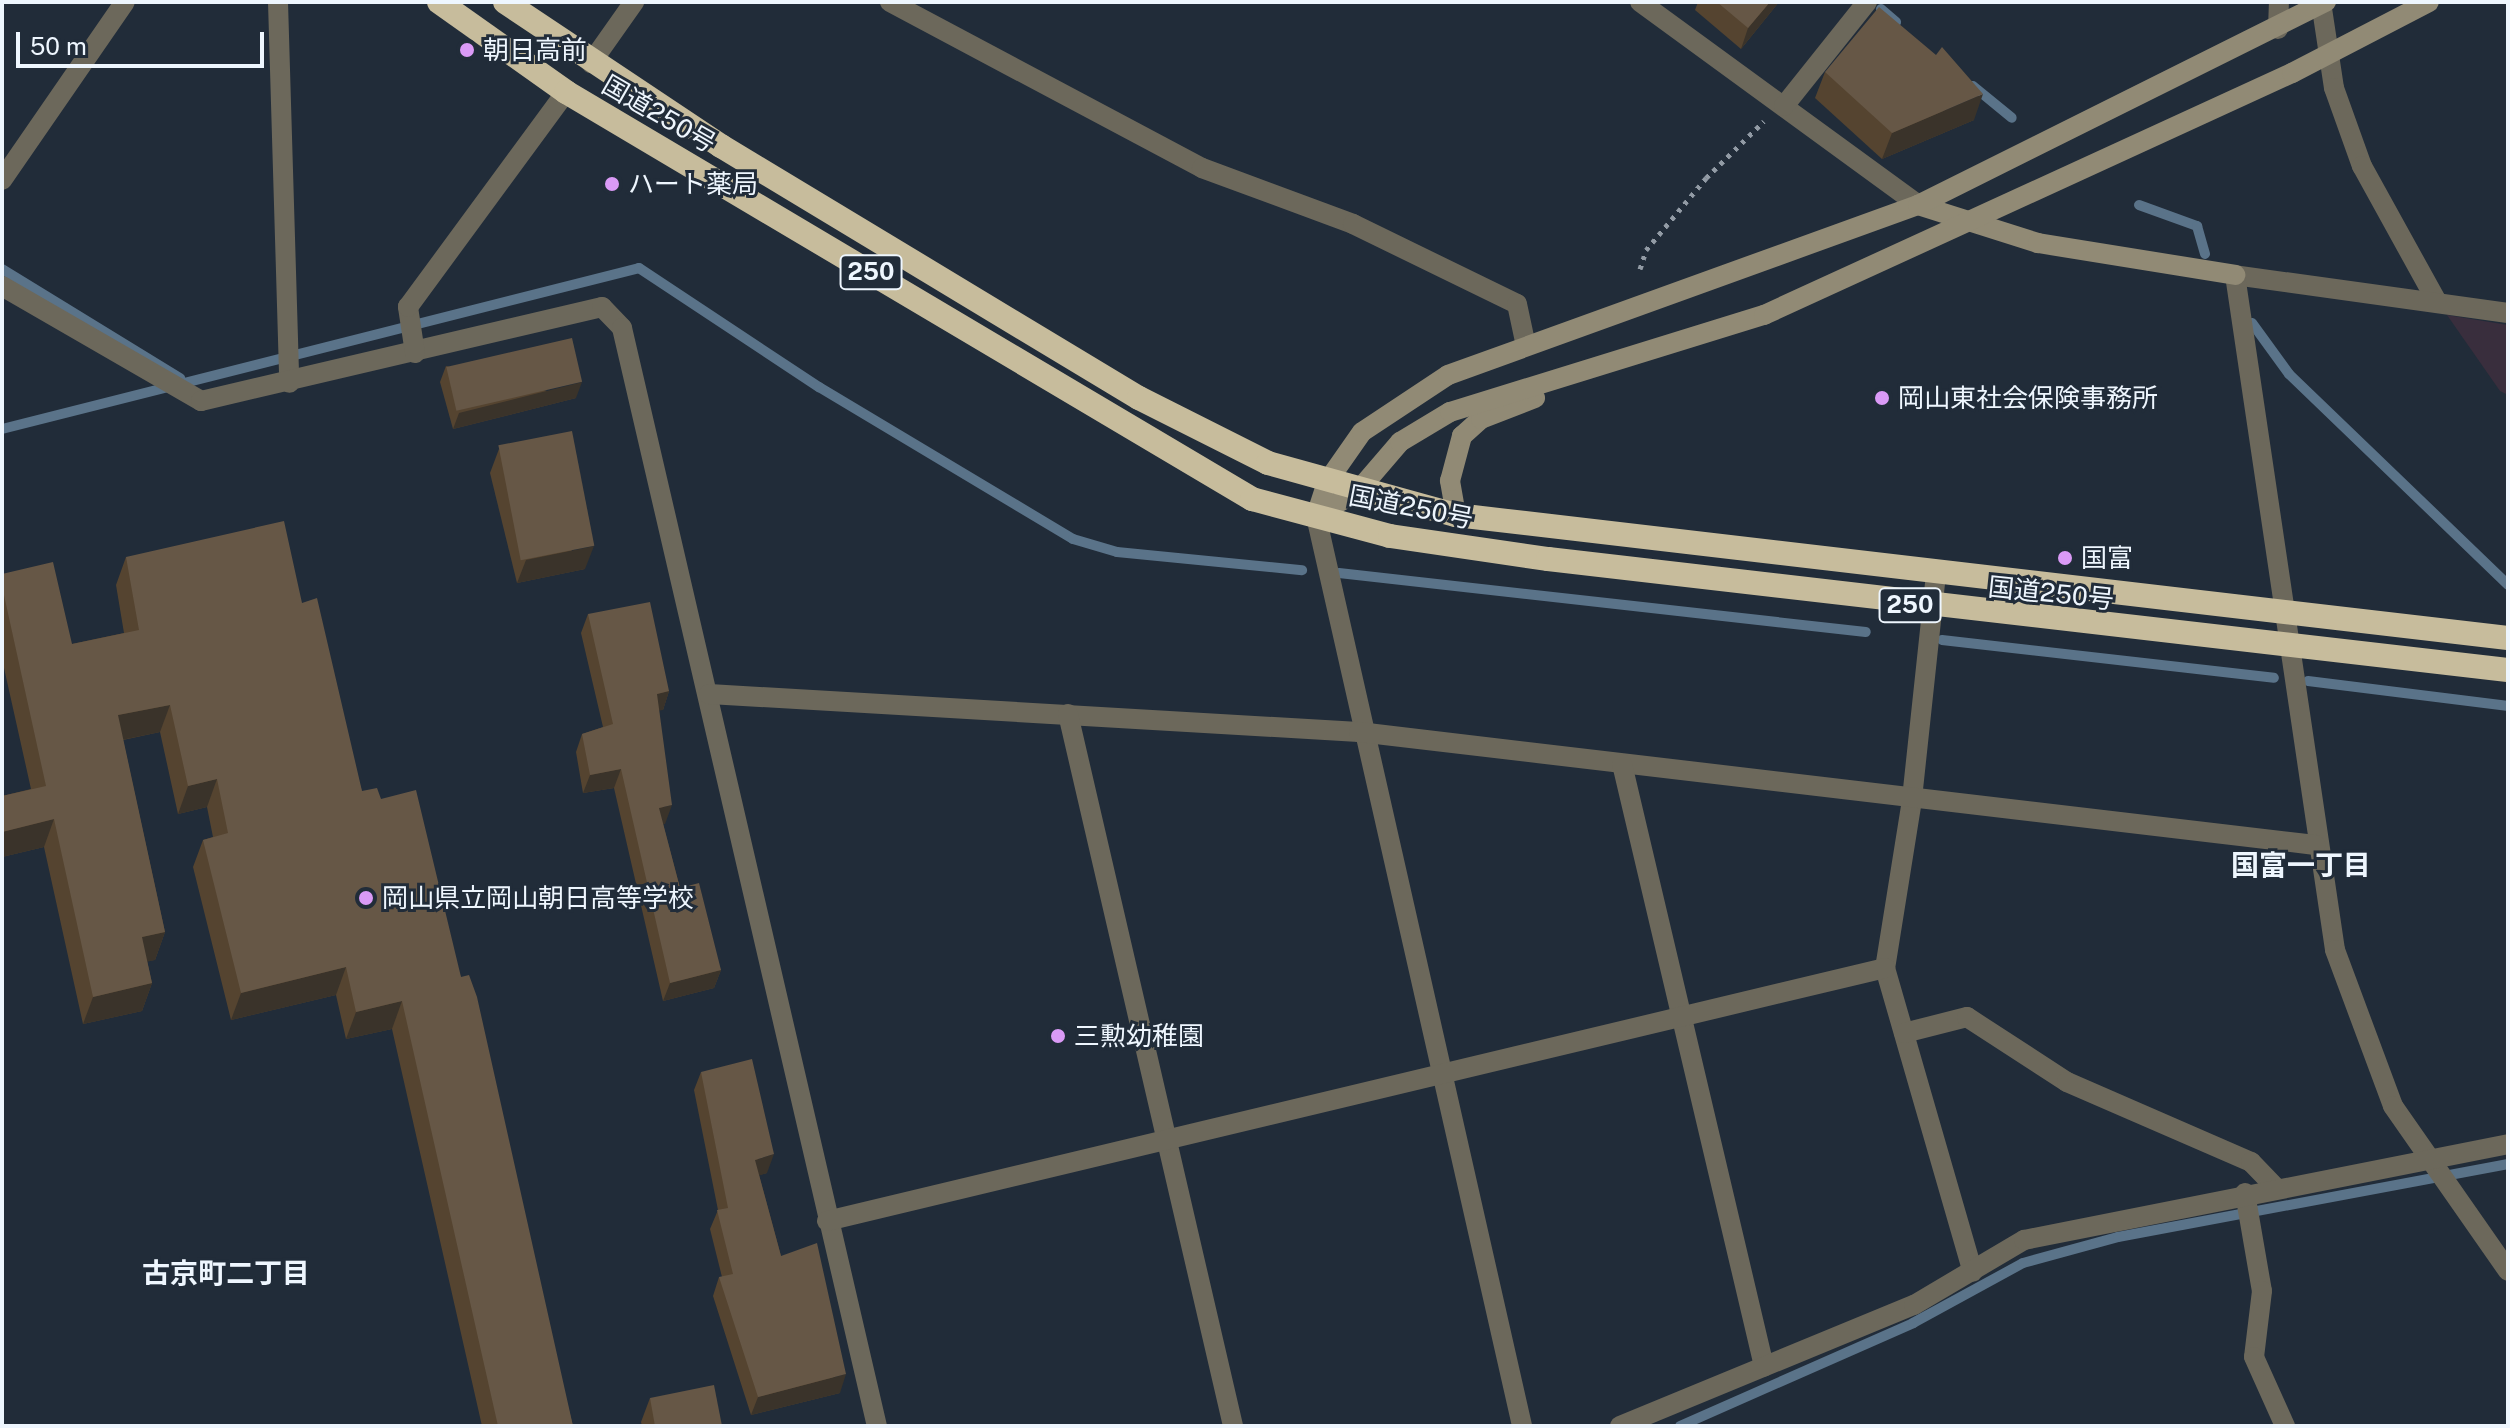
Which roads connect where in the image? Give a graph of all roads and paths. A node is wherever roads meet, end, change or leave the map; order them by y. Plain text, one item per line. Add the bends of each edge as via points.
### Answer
1 (125, 2) edge
2 (278, 2) edge
3 (439, 2) edge
4 (505, 2) edge
5 (634, 2) edge
6 (890, 2) edge
7 (1640, 2) edge
8 (1867, 2) edge
9 (2279, 2) edge
10 (2429, 2) edge
11 (2323, 3) edge
12 (2278, 29) junction
13 (2326, 54) junction
14 (591, 63) junction
15 (566, 92) junction
16 (1784, 106) junction
17 (2, 180) edge
18 (1918, 205) junction
19 (1963, 225) junction
20 (1640, 269) dead end
21 (2235, 275) junction
22 (2, 286) edge
23 (2437, 302) junction
24 (2508, 313) edge
25 (414, 346) junction
26 (1526, 346) junction
27 (1580, 372) junction
28 (289, 377) junction
29 (1327, 482) junction
30 (1358, 491) junction
31 (1456, 515) junction
32 (1316, 516) junction
33 (1936, 574) junction
34 (1931, 608) junction
35 (2282, 612) junction
36 (2508, 638) edge
37 (2288, 646) junction
38 (2508, 670) edge
39 (709, 694) junction
40 (1068, 714) junction
41 (1359, 732) junction
42 (1622, 764) junction
43 (1912, 800) junction
44 (2315, 845) junction
45 (1885, 968) junction
46 (1679, 1016) junction
47 (1904, 1033) junction
48 (1439, 1073) junction
49 (1163, 1144) junction
50 (2508, 1144) edge
51 (2431, 1169) junction
52 (2275, 1187) junction
53 (2247, 1205) junction
54 (827, 1221) junction
55 (2508, 1271) edge
56 (1973, 1272) junction
57 (1764, 1366) junction
58 (877, 1426) edge
59 (1233, 1426) edge
60 (1522, 1426) edge
61 (1620, 1426) edge
62 (2285, 1426) edge

1 - 17 street
2 - 28 street
3 - 15 highway, 国道250号 / 250
4 - 14 highway, 国道250号 / 250
5 - 14 street
6 - 26 street via 1202,168 1353,224 1517,304
7 - 16 street
8 - 16 street
9 - 12 street
10 - 13 street
11 - 12 street
11 - 13 street
12 - 18 street
13 - 19 street
13 - 23 street via 2362,166
14 - 29 highway, 国道250号 / 250 via 1139,398 1268,463
15 - 25 street via 408,312
15 - 32 highway, 国道250号 / 250 via 1252,499
16 - 18 street
16 - 20 path via 1706,178 1646,250
18 - 19 street
18 - 26 street
19 - 21 street
19 - 27 street via 1764,315
21 - 23 street
21 - 35 street
22 - 28 street via 201,401
23 - 24 street
25 - 28 street
25 - 39 street via 602,307 622,328
26 - 29 street via 1409,395 1362,432
27 - 30 street via 1425,425 1383,456
27 - 31 street via 1462,436 1450,481
29 - 30 highway, 国道250号 / 250
29 - 32 street
30 - 31 highway, 国道250号 / 250
30 - 32 street
31 - 33 highway, 国道250号 / 250
32 - 34 highway, 国道250号 / 250 via 1390,536
32 - 41 street
33 - 34 street
33 - 35 highway, 国道250号 / 250
34 - 37 highway, 国道250号 / 250
34 - 43 street
35 - 36 highway, 国道250号 / 250
35 - 37 street
37 - 38 highway, 国道250号 / 250
37 - 44 street
39 - 40 street
39 - 54 street
40 - 41 street
40 - 49 street
41 - 42 street
41 - 48 street
42 - 43 street
42 - 46 street
43 - 44 street
43 - 45 street
44 - 51 street via 2335,950 2369,1053
45 - 46 street
45 - 47 street
46 - 48 street
46 - 57 street
47 - 52 street via 1967,1017 2067,1082 2251,1162
47 - 56 street
48 - 49 street
48 - 60 street
49 - 54 street
49 - 59 street
50 - 51 street
51 - 52 street
51 - 55 street
52 - 53 street
53 - 56 street via 2024,1240
53 - 62 street via 2262,1291 2254,1357
54 - 58 street
56 - 57 street via 1914,1305
57 - 61 street

